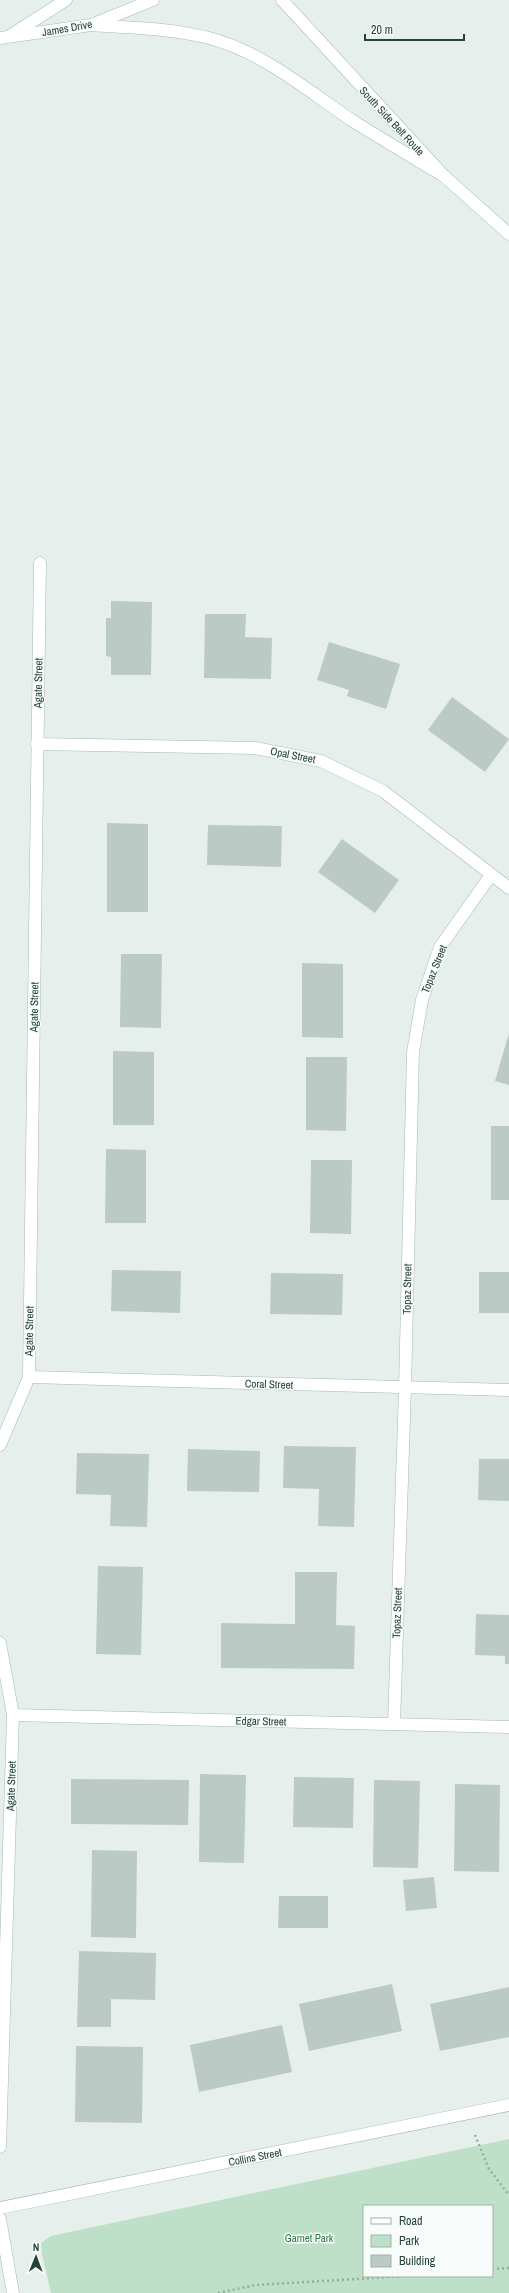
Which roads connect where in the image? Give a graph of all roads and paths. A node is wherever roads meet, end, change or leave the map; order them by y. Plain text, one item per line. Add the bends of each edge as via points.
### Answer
1 (66, 0) edge
2 (153, 0) edge
3 (282, 0) edge
4 (91, 25) junction
5 (4, 38) edge
6 (444, 176) junction
7 (509, 234) edge
8 (40, 563) dead end
9 (37, 744) junction
10 (491, 875) junction
11 (509, 888) edge
12 (29, 1377) junction
13 (405, 1388) junction
14 (509, 1390) edge
15 (0, 1445) edge
16 (0, 1643) edge
17 (13, 1714) junction
18 (394, 1724) junction
19 (509, 1727) edge
20 (509, 2105) edge
21 (469, 2114) junction
22 (0, 2147) edge
23 (509, 2195) edge
24 (0, 2208) edge
25 (0, 2219) edge
26 (509, 2268) edge
27 (493, 2269) edge
28 (393, 2277) edge
29 (13, 2293) edge
30 (218, 2293) edge

1 - 5 street
2 - 4 street, James Drive
3 - 6 street, South Side Belt Route
4 - 5 street, James Drive
4 - 6 street via 161,30 209,38 242,51 283,72 354,121
6 - 7 street, South Side Belt Route
8 - 9 street, Agate Street
9 - 10 street, Opal Street via 255,748 321,761 383,791
9 - 12 street, Agate Street
10 - 11 street, Opal Street
10 - 13 street, Topaz Street via 440,947 422,1000 416,1030 413,1052
12 - 13 street, Coral Street
12 - 15 street, Agate Street
13 - 14 street, Coral Street
13 - 18 street, Topaz Street
16 - 17 street, Agate Street
17 - 18 street, Edgar Street
17 - 22 street, Agate Street
18 - 19 street, Edgar Street
20 - 21 street, Collins Street
21 - 23 path via 478,2146 489,2169
21 - 24 street, Collins Street
25 - 29 street
26 - 27 path
28 - 30 path via 255,2286

